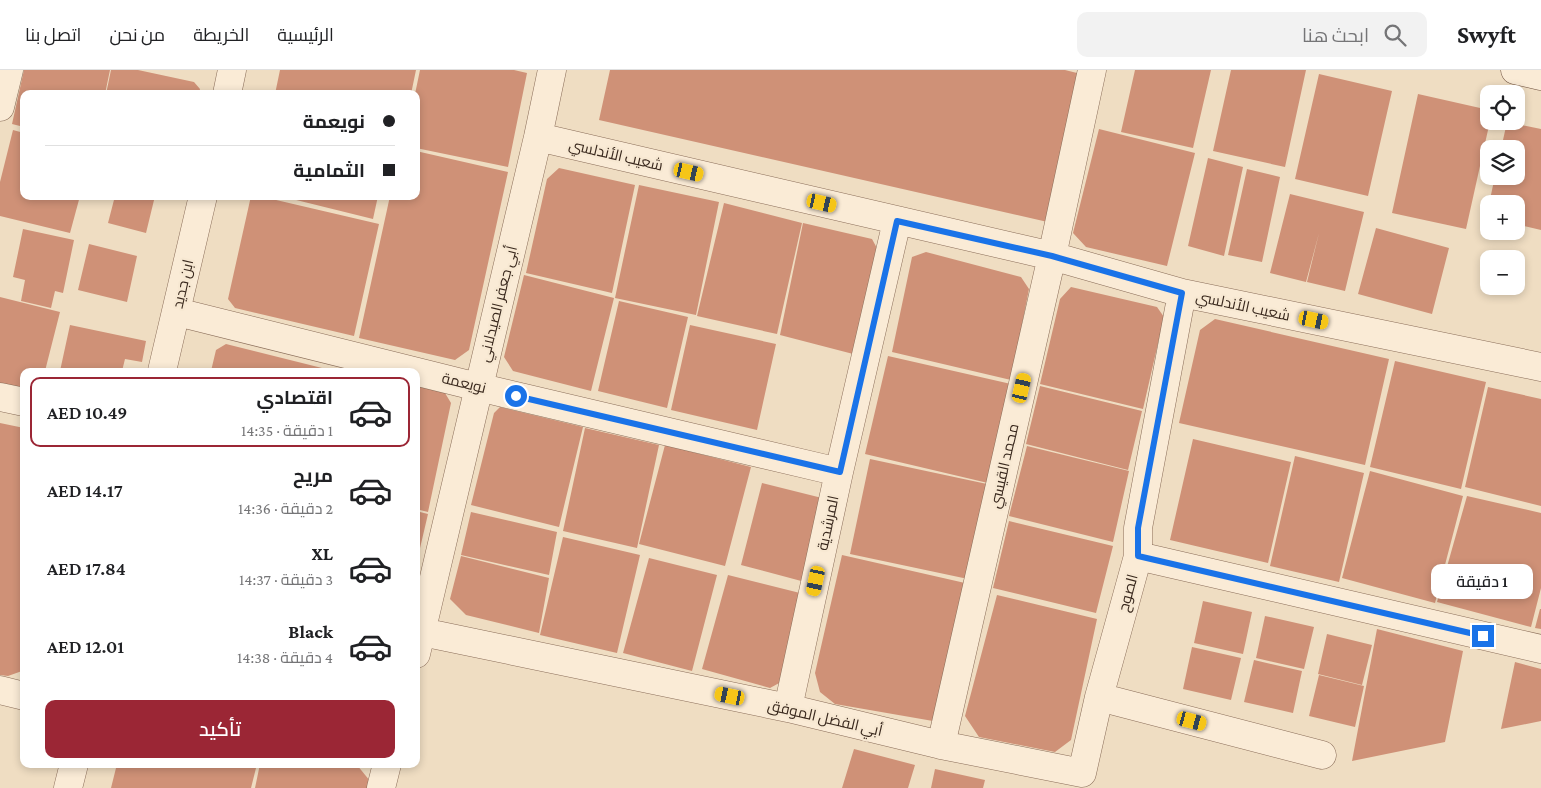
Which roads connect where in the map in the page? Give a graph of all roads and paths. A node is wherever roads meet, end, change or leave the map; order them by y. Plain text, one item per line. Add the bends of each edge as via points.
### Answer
1 (9, 70) edge
2 (232, 70) edge
3 (552, 70) edge
4 (1092, 70) edge
5 (1515, 70) edge
6 (1541, 76) edge
7 (227, 90) edge
8 (0, 107) edge
9 (538, 138) junction
10 (202, 200) edge
11 (897, 221) junction
12 (1052, 256) junction
13 (1182, 293) junction
14 (177, 312) junction
15 (1541, 367) edge
16 (163, 368) edge
17 (405, 368) edge
18 (420, 372) edge
19 (478, 386) junction
20 (0, 397) edge
21 (20, 401) edge
22 (840, 472) junction
23 (1138, 556) junction
24 (420, 639) edge
25 (420, 643) edge
26 (1541, 649) edge
27 (0, 690) edge
28 (20, 695) edge
29 (1099, 697) junction
30 (788, 708) junction
31 (941, 745) junction
32 (1322, 755) dead end
33 (73, 768) edge
34 (386, 768) edge
35 (1082, 773) joint
36 (68, 788) edge
37 (381, 788) edge

1 - 8 street
2 - 7 street
3 - 9 street, أبي جعفر الصيدلاني
4 - 12 street, محمد القيسي
5 - 6 street
9 - 11 street, شعيب الأندلسي
9 - 19 street, أبي جعفر الصيدلاني
10 - 14 street, ابن جديد
11 - 12 street, شعيب الأندلسي
11 - 22 street, المرشدية
12 - 13 street, شعيب الأندلسي
12 - 31 street, محمد القيسي
13 - 15 street, شعيب الأندلسي
13 - 23 street, الصوح via 1138,528
14 - 16 street, ابن جديد
14 - 17 street, نويعمة
18 - 19 street, نويعمة
19 - 22 street, نويعمة
19 - 24 street, أبي جعفر الصيدلاني
20 - 21 street
22 - 30 street, المرشدية
23 - 26 street
23 - 29 street, الصوح
25 - 30 street, أبي الفضل الموفق
27 - 28 street
29 - 32 street
29 - 35 street, الصوح
30 - 31 street, أبي الفضل الموفق
31 - 35 street, أبي الفضل الموفق
33 - 36 street
34 - 37 street

